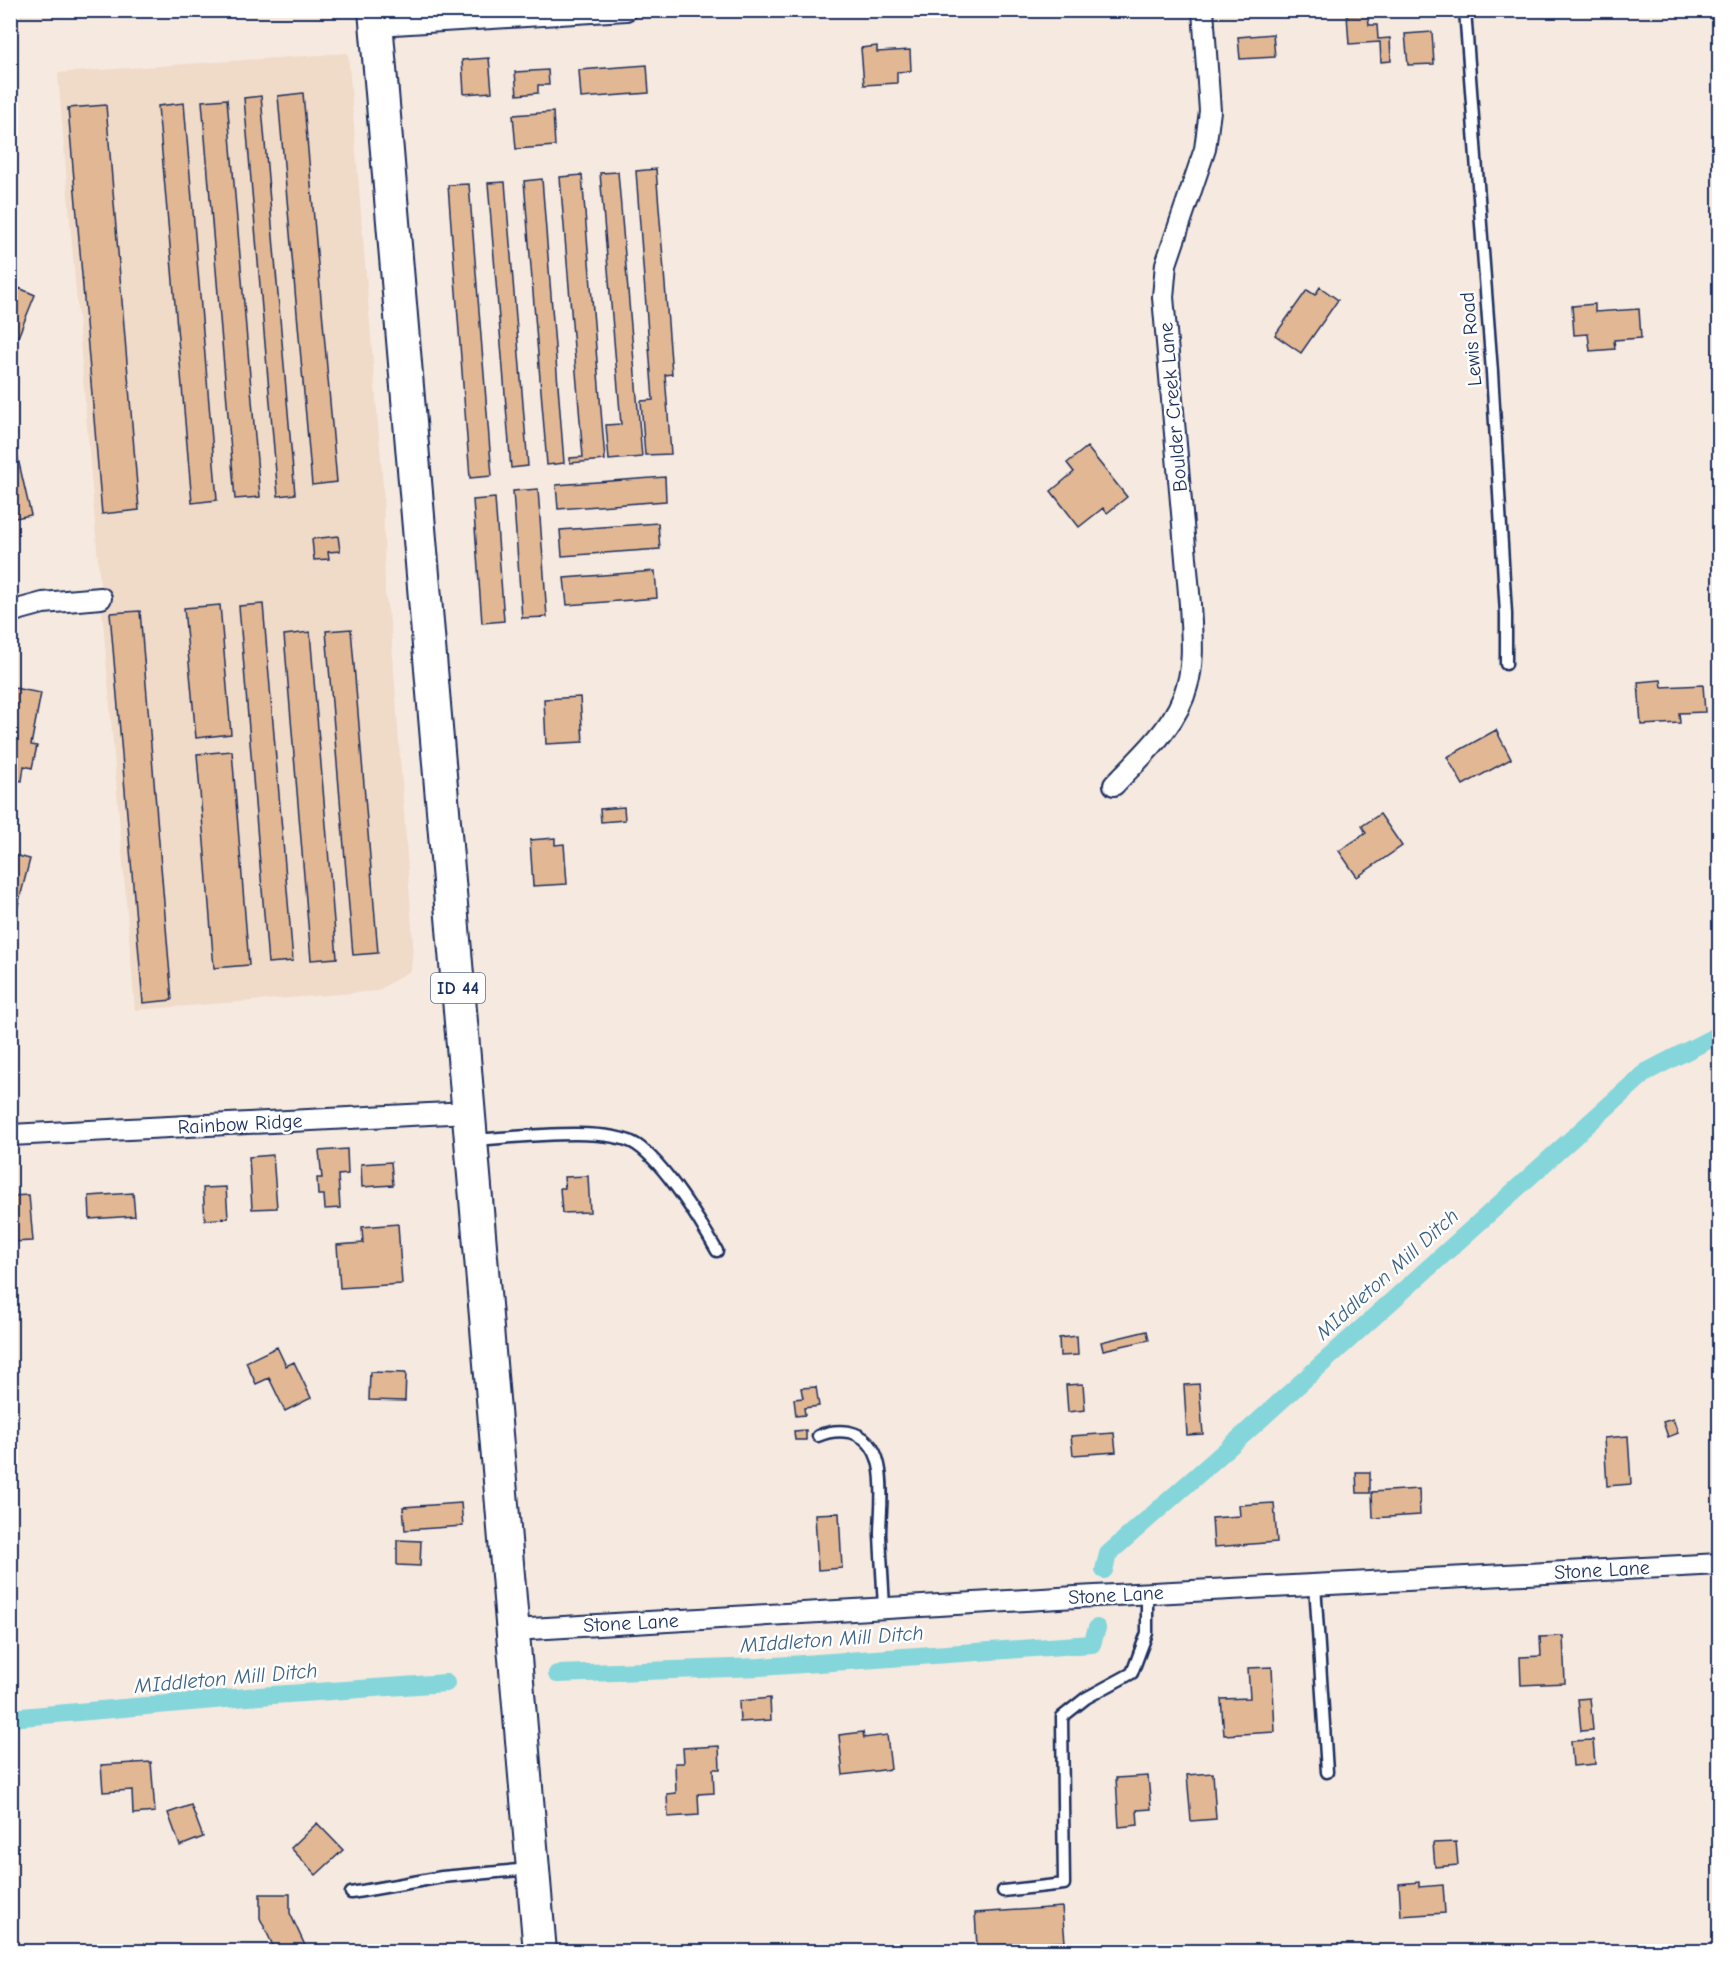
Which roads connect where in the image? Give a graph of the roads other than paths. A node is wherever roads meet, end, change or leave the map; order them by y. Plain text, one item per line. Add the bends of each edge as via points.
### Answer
1 (626, 10) edge
2 (1203, 10) edge
3 (1465, 10) edge
4 (376, 18) edge
5 (101, 598) dead end
6 (10, 612) edge
7 (1506, 664) dead end
8 (1114, 785) dead end
9 (470, 1126) junction
10 (10, 1135) edge
11 (717, 1251) dead end
12 (818, 1436) dead end
13 (1719, 1564) edge
14 (1315, 1584) junction
15 (1147, 1593) junction
16 (884, 1609) junction
17 (513, 1630) junction
18 (1327, 1772) dead end
19 (534, 1869) junction
20 (1004, 1891) dead end
21 (351, 1893) dead end
22 (540, 1952) edge

1 - 4 street
2 - 8 street, Boulder Creek Lane via 1210,111 1205,149 1166,264 1163,297 1190,604 1191,658 1187,686 1173,718
3 - 7 lane, Lewis Road via 1492,372
4 - 9 main road, ID 44
5 - 6 street via 43,603
9 - 10 street, Rainbow Ridge
9 - 11 lane via 596,1134 637,1145 700,1220
9 - 17 main road, ID 44
12 - 16 lane via 839,1430 853,1433 872,1446 881,1469
13 - 14 street, Stone Lane
14 - 15 street, Stone Lane
14 - 18 lane
15 - 16 street, Stone Lane
15 - 20 lane via 1147,1633 1132,1673 1062,1716 1064,1884
16 - 17 street, Stone Lane
17 - 19 main road, ID 44
19 - 21 lane via 442,1877
19 - 22 main road, ID 44

